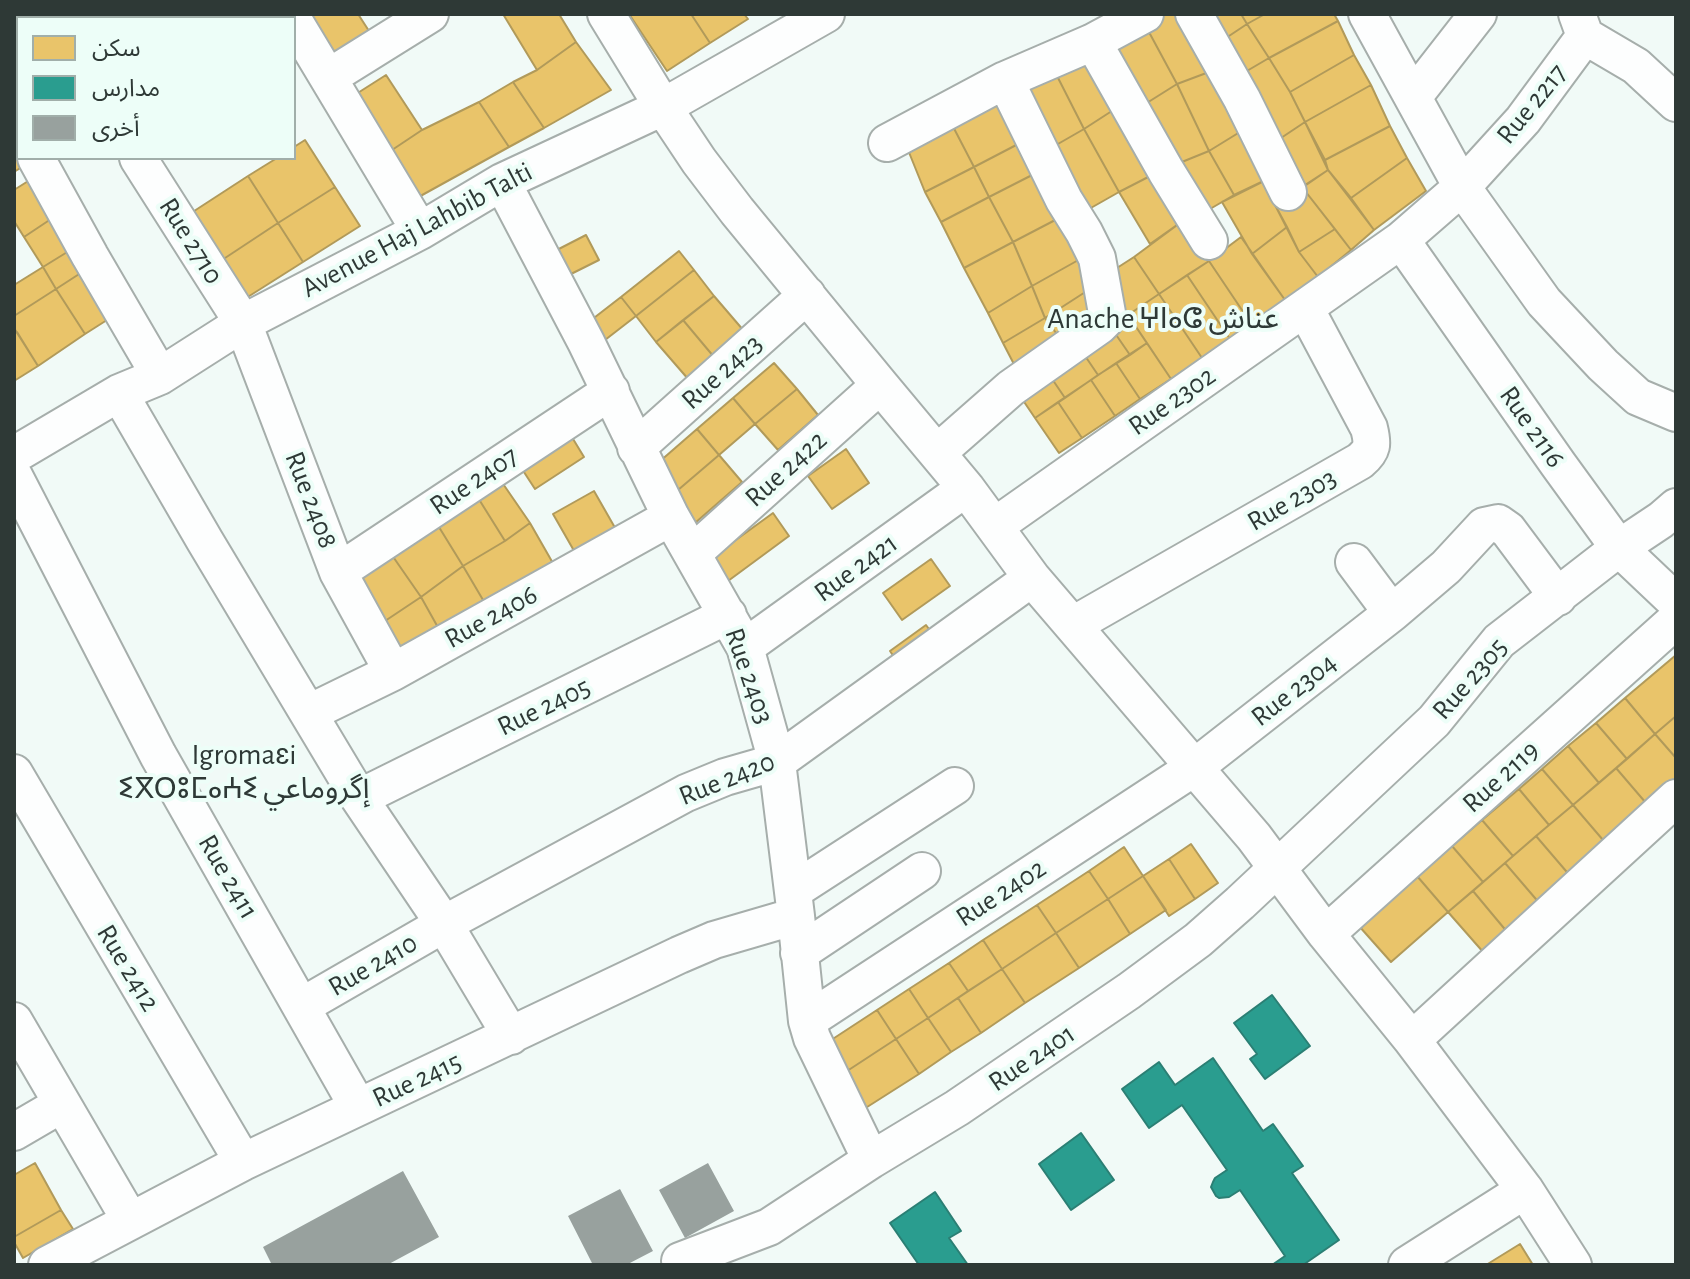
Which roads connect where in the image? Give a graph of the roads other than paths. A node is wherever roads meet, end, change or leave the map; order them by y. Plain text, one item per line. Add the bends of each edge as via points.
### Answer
1 (430, 14) edge
2 (606, 14) edge
3 (826, 14) edge
4 (1145, 14) edge
5 (1194, 14) edge
6 (1367, 14) edge
7 (1478, 14) edge
8 (296, 24) edge
9 (1581, 25) edge
10 (1093, 42) junction
11 (329, 77) junction
12 (1005, 80) junction
13 (1414, 96) junction
14 (1676, 103) edge
15 (663, 107) junction
16 (887, 143) dead end
17 (139, 160) edge
18 (30, 170) edge
19 (502, 182) junction
20 (1462, 187) junction
21 (1288, 192) dead end
22 (420, 231) junction
23 (1401, 240) junction
24 (1209, 241) dead end
25 (807, 295) junction
26 (1305, 308) junction
27 (243, 323) junction
28 (160, 376) junction
29 (880, 385) junction
30 (611, 391) junction
31 (119, 393) junction
32 (1676, 413) edge
33 (636, 448) junction
34 (937, 453) junction
35 (14, 455) edge
36 (14, 476) edge
37 (966, 488) junction
38 (1676, 507) edge
39 (671, 517) junction
40 (995, 526) junction
41 (1619, 548) junction
42 (693, 553) junction
43 (1354, 562) dead end
44 (338, 572) junction
45 (1032, 578) junction
46 (1558, 597) junction
47 (1676, 602) edge
48 (1392, 613) junction
49 (728, 615) junction
50 (1676, 620) edge
51 (1073, 625) junction
52 (745, 647) junction
53 (393, 672) junction
54 (309, 713) junction
55 (777, 762) junction
56 (1195, 767) junction
57 (14, 773) edge
58 (955, 786) dead end
59 (359, 798) junction
60 (1676, 798) edge
61 (1279, 868) junction
62 (922, 871) dead end
63 (794, 903) junction
64 (444, 924) junction
65 (1326, 934) junction
66 (799, 953) junction
67 (302, 1006) junction
68 (14, 1021) edge
69 (807, 1021) junction
70 (511, 1036) junction
71 (1412, 1040) junction
72 (62, 1104) junction
73 (358, 1107) junction
74 (14, 1132) edge
75 (871, 1160) junction
76 (243, 1162) junction
77 (1525, 1190) junction
78 (130, 1220) junction
79 (678, 1264) edge
80 (47, 1265) edge
81 (1407, 1265) edge
82 (1573, 1265) edge

1 - 11 street
2 - 15 street
3 - 15 street, Avenue Haj Lahbib Talti
4 - 10 street
5 - 21 street
6 - 13 street
7 - 13 street
8 - 11 street
9 - 14 street
9 - 20 street, Rue 2217 via 1523,120
10 - 12 street
10 - 24 street
11 - 22 street
12 - 16 street
12 - 34 street via 1097,258 1106,319 1011,388
13 - 20 street
15 - 19 street, Avenue Haj Lahbib Talti
15 - 25 street via 699,161
17 - 27 street, Rue 2710
18 - 28 street via 90,256
19 - 22 street, Avenue Haj Lahbib Talti
19 - 30 street, Rue 2403
20 - 23 street, Rue 2302
20 - 32 street via 1544,302 1603,365 1638,397
22 - 27 street, Avenue Haj Lahbib Talti
23 - 26 street, Rue 2302
23 - 41 street, Rue 2116
25 - 29 street
25 - 33 street, Rue 2423
26 - 40 street, Rue 2302
26 - 51 street, Rue 2303 via 1369,428 1369,453
27 - 28 street, Avenue Haj Lahbib Talti
27 - 44 street, Rue 2408
28 - 31 street, Avenue Haj Lahbib Talti
29 - 34 street
29 - 42 street, Rue 2422
30 - 33 street, Rue 2403
30 - 44 street, Rue 2407
31 - 35 street, Avenue Haj Lahbib Talti
31 - 54 street
33 - 39 street, Rue 2403
34 - 37 street
36 - 67 street, Rue 2411 via 158,755
37 - 40 street
37 - 52 street, Rue 2421
38 - 41 street, Rue 2305
39 - 42 street, Rue 2403
39 - 53 street, Rue 2406
40 - 45 street
41 - 46 street, Rue 2305
41 - 47 street, Rue 2116
42 - 49 street, Rue 2403
43 - 48 street
44 - 53 street, Rue 2408
45 - 51 street
45 - 55 street, Rue 2420
46 - 48 street, Rue 2304 via 1498,523 1484,526
46 - 61 street, Rue 2305 via 1499,641 1434,721
48 - 56 street, Rue 2304
49 - 52 street, Rue 2403
49 - 59 street, Rue 2405
50 - 65 street, Rue 2119
51 - 56 street
52 - 55 street, Rue 2403
53 - 54 street, Rue 2406
54 - 59 street
55 - 63 street, Rue 2403
55 - 64 street, Rue 2420 via 686,793
56 - 61 street
56 - 69 street, Rue 2402
57 - 76 street, Rue 2412
58 - 63 street, Rue 2415
59 - 64 street
60 - 71 street
61 - 65 street
61 - 75 street, Rue 2401 via 1198,940 1129,991
62 - 66 street
63 - 66 street, Rue 2403
63 - 70 street, Rue 2415
64 - 67 street, Rue 2410
64 - 70 street
65 - 71 street
66 - 69 street, Rue 2403
67 - 73 street, Rue 2411
68 - 72 street
69 - 75 street, Rue 2403
70 - 73 street, Rue 2415
71 - 77 street
72 - 74 street
72 - 78 street
73 - 76 street, Rue 2415
75 - 79 street, Rue 2401 via 769,1227
76 - 78 street, Rue 2415
77 - 81 street
77 - 82 street
78 - 80 street, Rue 2415

